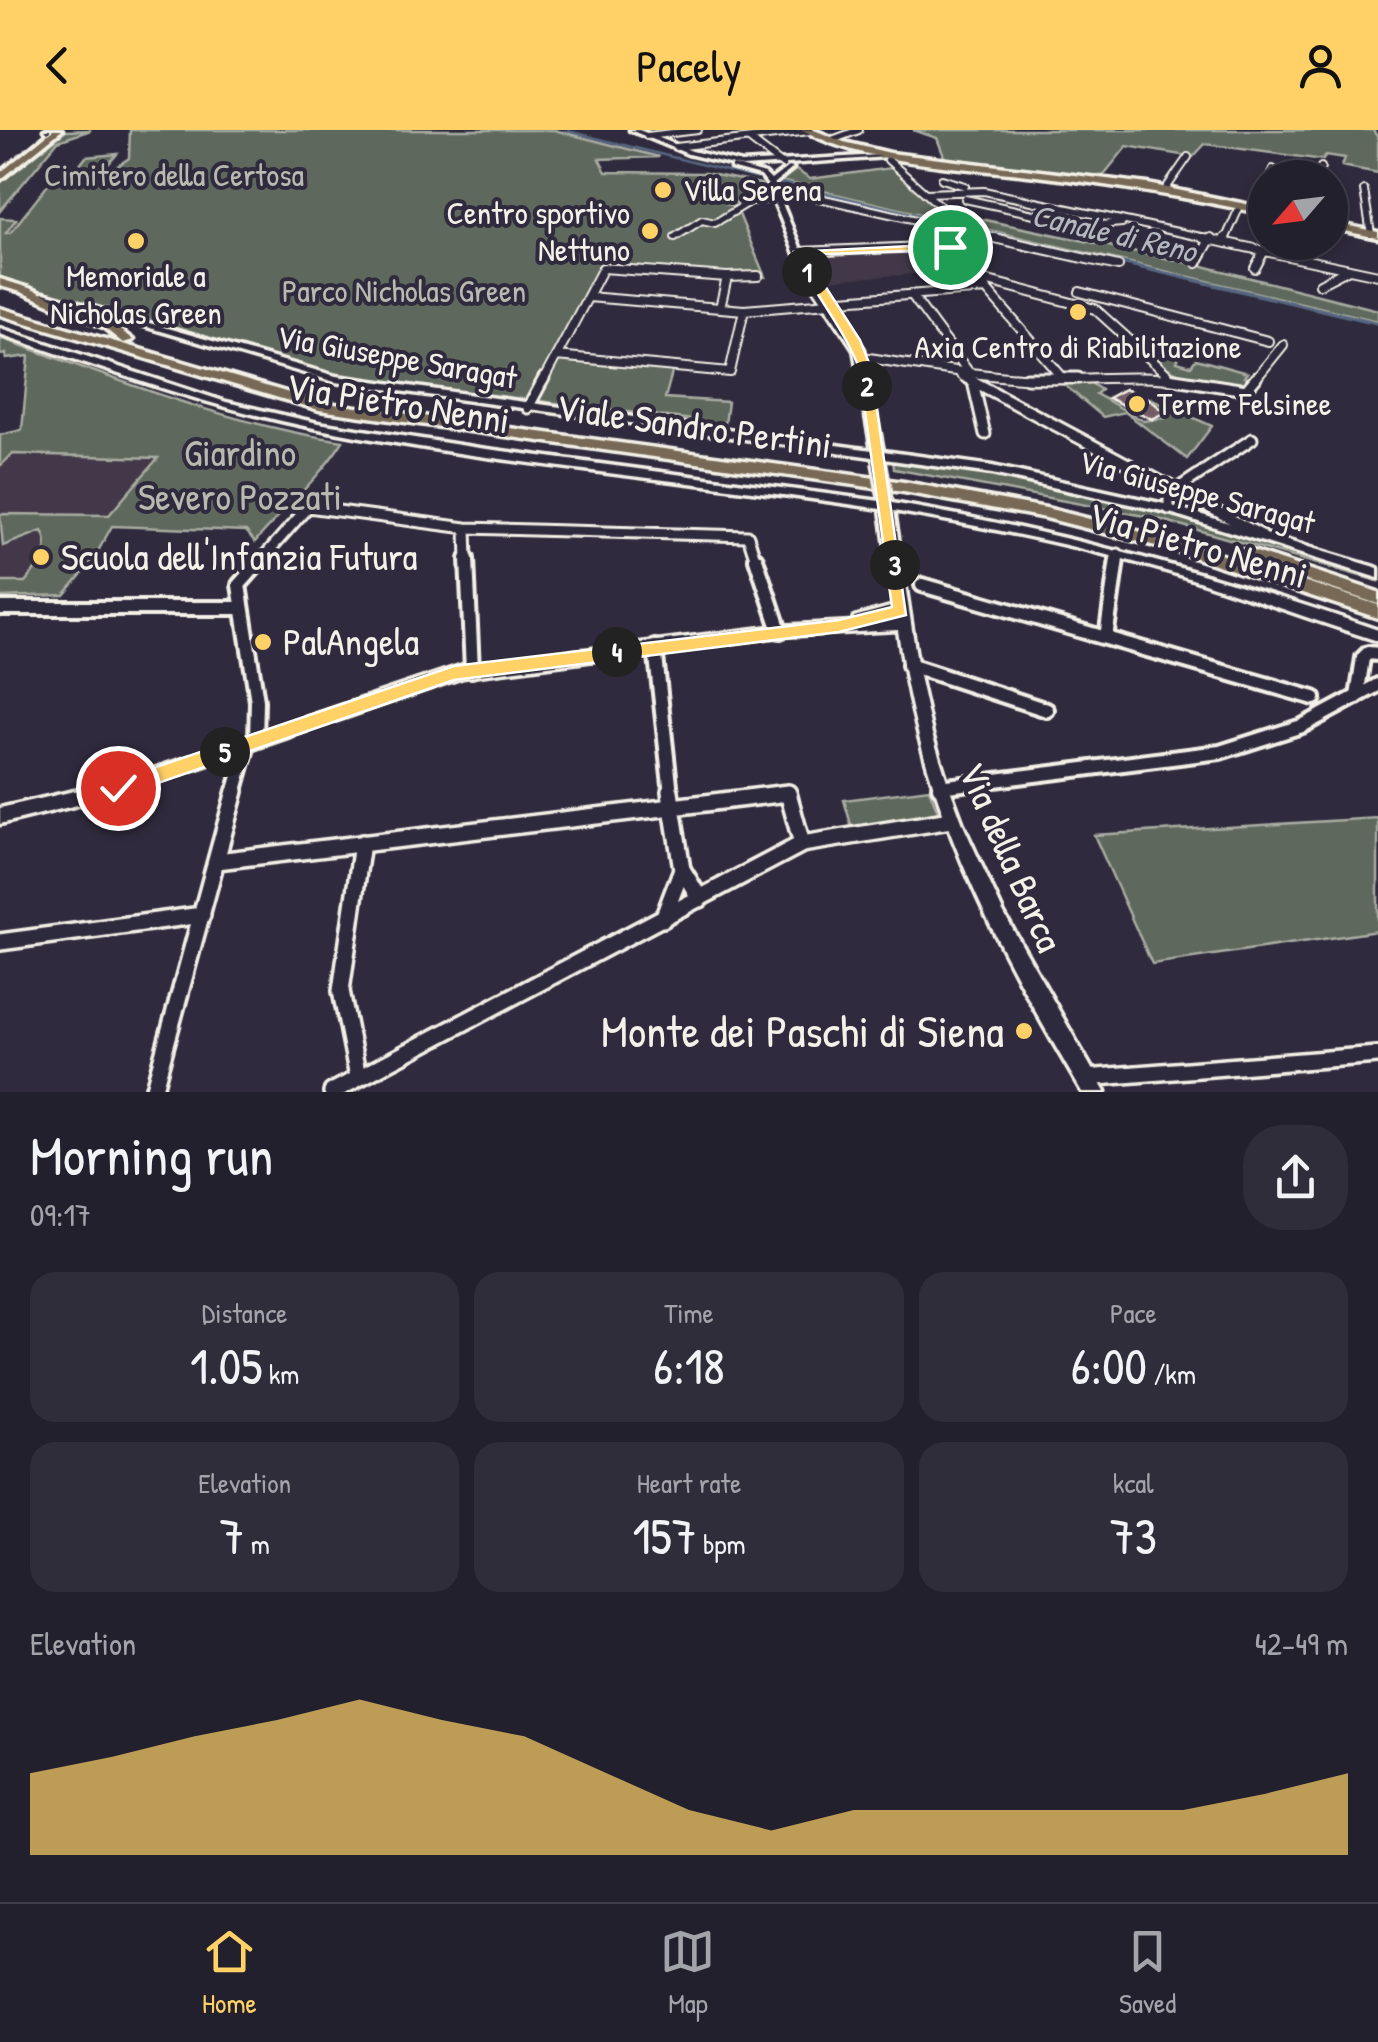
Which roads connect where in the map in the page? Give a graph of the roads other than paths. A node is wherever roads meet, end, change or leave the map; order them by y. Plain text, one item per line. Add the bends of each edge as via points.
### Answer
1 (48, 130) edge
2 (58, 130) edge
3 (633, 130) edge
4 (698, 130) edge
5 (858, 130) edge
6 (808, 131) edge
7 (647, 136) junction
8 (750, 139) junction
9 (832, 140) junction
10 (661, 142) junction
11 (843, 144) junction
12 (676, 148) junction
13 (873, 156) junction
14 (1188, 157) dead end
15 (893, 158) junction
16 (0, 168) edge
17 (772, 172) junction
18 (0, 177) edge
19 (942, 179) dead end
20 (978, 190) junction
21 (1165, 190) junction
22 (1364, 190) dead end
23 (925, 193) junction
24 (777, 198) junction
25 (965, 199) dead end
26 (1240, 206) junction
27 (941, 207) dead end
28 (1248, 208) edge
29 (1131, 222) junction
30 (947, 229) junction
31 (1348, 229) edge
32 (1374, 234) edge
33 (675, 237) dead end
34 (1225, 239) junction
35 (1208, 241) junction
36 (1248, 246) edge
37 (950, 247) junction
38 (799, 252) junction
39 (1259, 260) edge
40 (1308, 260) edge
41 (1197, 263) dead end
42 (1118, 266) dead end
43 (1255, 268) dead end
44 (1348, 268) junction
45 (1378, 275) edge
46 (758, 276) dead end
47 (727, 277) junction
48 (977, 278) junction
49 (0, 282) edge
50 (1002, 284) junction
51 (1320, 284) dead end
52 (26, 290) junction
53 (1080, 292) dead end
54 (990, 293) junction
55 (911, 294) junction
56 (588, 297) junction
57 (1104, 298) junction
58 (0, 301) edge
59 (828, 302) junction
60 (720, 308) junction
61 (1095, 309) junction
62 (744, 310) junction
63 (0, 311) edge
64 (0, 328) edge
65 (1268, 341) dead end
66 (124, 344) junction
67 (1283, 345) dead end
68 (556, 356) junction
69 (862, 357) junction
70 (1148, 360) junction
71 (1138, 375) junction
72 (974, 377) junction
73 (1170, 377) junction
74 (1064, 379) junction
75 (990, 391) junction
76 (975, 395) junction
77 (528, 408) junction
78 (985, 434) dead end
79 (1252, 439) dead end
80 (879, 458) junction
81 (1173, 487) junction
82 (886, 502) junction
83 (1168, 510) junction
84 (466, 528) junction
85 (1261, 535) junction
86 (1118, 554) junction
87 (1378, 573) edge
88 (922, 585) dead end
89 (1338, 590) junction
90 (1378, 596) edge
91 (0, 608) edge
92 (240, 608) junction
93 (1378, 613) edge
94 (902, 618) junction
95 (780, 632) junction
96 (1378, 636) edge
97 (1106, 638) junction
98 (655, 647) junction
99 (1378, 654) edge
100 (909, 666) junction
101 (472, 670) junction
102 (1378, 684) edge
103 (1358, 697) junction
104 (1314, 698) dead end
105 (1047, 710) dead end
106 (252, 742) junction
107 (939, 787) junction
108 (672, 807) junction
109 (0, 816) edge
110 (952, 820) junction
111 (362, 843) junction
112 (802, 844) junction
113 (216, 861) junction
114 (682, 870) junction
115 (700, 899) junction
116 (202, 915) junction
117 (663, 919) junction
118 (0, 942) edge
119 (1378, 1055) edge
120 (358, 1078) junction
121 (1089, 1085) edge
122 (153, 1092) edge
123 (332, 1092) edge

1 - 16 main road
2 - 18 main road
3 - 7 main road
4 - 7 street
5 - 9 street
6 - 8 street
6 - 9 main road
7 - 10 main road
8 - 12 street
8 - 17 street
9 - 11 main road
10 - 12 main road
10 - 17 main road via 684,155
11 - 13 main road
11 - 15 main road
12 - 17 main road
13 - 15 main road
13 - 17 main road
14 - 21 street
15 - 17 main road
15 - 21 main road
15 - 23 street
17 - 24 street, Via della Barca
19 - 20 street
20 - 23 street
20 - 29 street
21 - 26 main road
22 - 32 street
23 - 27 street
24 - 30 street via 806,196
24 - 33 street via 702,220
24 - 38 street, Via della Barca
25 - 29 street via 1089,226
26 - 28 main road
26 - 34 street
29 - 35 street
30 - 37 street via 959,244
30 - 42 street
31 - 32 main road
34 - 35 street
34 - 36 street
35 - 41 street
37 - 38 street
37 - 48 street
38 - 59 street, Via della Barca
39 - 43 street
40 - 44 street
44 - 45 street
44 - 51 street
46 - 47 street
47 - 56 street via 603,268
47 - 60 street
48 - 50 street
48 - 54 street
49 - 52 main road, Via Giuseppe Saragat
50 - 54 street
50 - 61 street
52 - 66 main road via 106,325
52 - 77 street, Via Giuseppe Saragat via 305,372
53 - 57 street
54 - 55 street
54 - 74 street
55 - 59 street
55 - 72 street
56 - 60 street
56 - 68 street
57 - 61 street
57 - 65 street
58 - 66 main road, Viale Sandro Pertini
59 - 62 street
59 - 69 street, Via della Barca
60 - 62 street
61 - 70 street
62 - 68 street via 730,372
63 - 66 main road, Viale Sandro Pertini
64 - 66 main road
64 - 82 street, Via Pietro Nenni via 223,404 318,426
66 - 89 main road, Viale Sandro Pertini via 268,394 374,416 1046,512
67 - 73 street via 1246,390
68 - 77 street
69 - 72 street
69 - 80 street, Via della Barca
70 - 71 street
70 - 73 street
71 - 73 street
71 - 74 street
72 - 74 street
72 - 75 street
72 - 76 street
75 - 76 street
75 - 81 street
76 - 78 street
77 - 80 street, Via Giuseppe Saragat
79 - 81 street
80 - 82 street, Via della Barca, bridge
80 - 83 street, Via Giuseppe Saragat via 992,470
81 - 83 street
81 - 85 street
82 - 86 street, Via Pietro Nenni
82 - 94 street, Via della Barca
83 - 85 street, Via Giuseppe Saragat
84 - 92 street via 308,507 241,580
84 - 95 street via 748,536
84 - 101 street
85 - 87 street, Via Giuseppe Saragat
86 - 96 street, Via Pietro Nenni
86 - 97 street
88 - 97 street
89 - 90 main road, Viale Sandro Pertini
89 - 93 main road
91 - 92 street
92 - 106 street via 257,702
94 - 95 street
94 - 100 street, Via della Barca
95 - 98 street
97 - 104 street
98 - 101 street
98 - 108 street
99 - 103 street via 1364,658
100 - 105 street
100 - 107 street, Via della Barca
101 - 106 street
102 - 103 street
103 - 107 street via 1302,726 1220,752
106 - 109 street via 118,788
106 - 113 street
107 - 110 street, Via della Barca
108 - 111 street
108 - 112 street via 788,793
108 - 114 street
110 - 112 street
110 - 121 street, Via della Barca
111 - 113 street
111 - 120 street via 340,991
112 - 115 street
113 - 116 street
114 - 115 street
114 - 117 street
115 - 117 street
116 - 118 street
116 - 122 street
117 - 120 street
119 - 121 street
120 - 123 street

